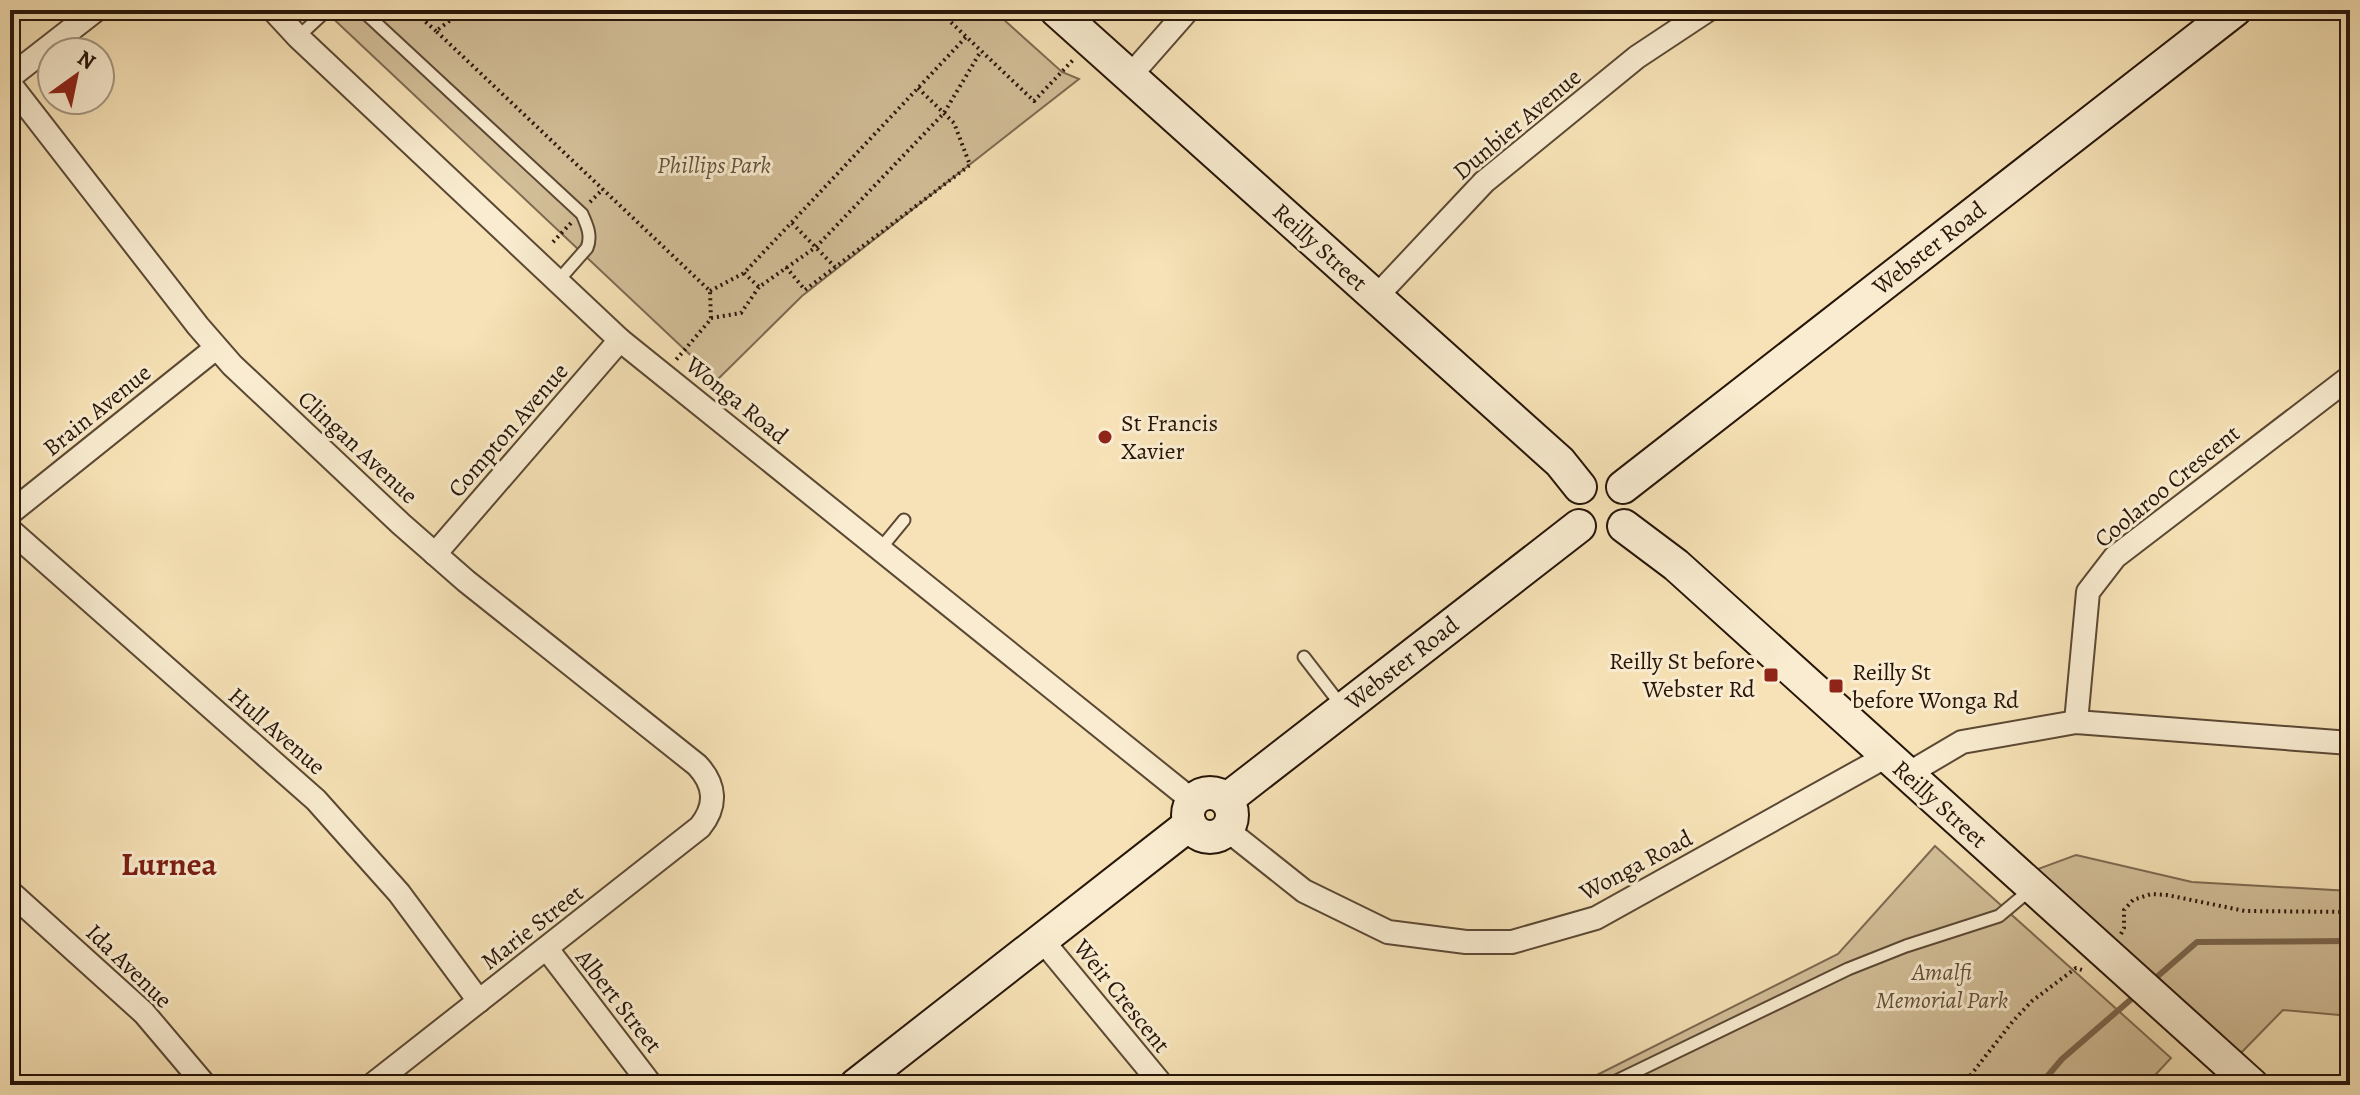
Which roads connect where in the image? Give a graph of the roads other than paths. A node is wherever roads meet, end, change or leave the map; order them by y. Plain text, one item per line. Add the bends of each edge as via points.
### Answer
1 (96, 10) edge
2 (327, 10) edge
3 (362, 10) edge
4 (1056, 10) edge
5 (1188, 10) edge
6 (1708, 10) edge
7 (2235, 10) edge
8 (272, 11) edge
9 (298, 37) junction
10 (1130, 76) junction
11 (10, 77) edge
12 (10, 84) edge
13 (557, 282) junction
14 (1376, 297) junction
15 (620, 340) junction
16 (216, 348) junction
17 (2350, 377) edge
18 (1580, 487) junction
19 (1623, 487) junction
20 (10, 513) edge
21 (904, 520) dead end
22 (1579, 526) junction
23 (1624, 526) junction
24 (10, 530) edge
25 (881, 548) junction
26 (435, 554) junction
27 (1304, 657) dead end
28 (1343, 709) junction
29 (2076, 722) junction
30 (2350, 743) edge
31 (1896, 765) junction
32 (713, 801) joint
33 (1192, 812) junction
34 (1226, 815) junction
35 (2034, 888) junction
36 (10, 892) edge
37 (1042, 940) junction
38 (547, 949) junction
39 (479, 1001) junction
40 (205, 1085) edge
41 (372, 1085) edge
42 (651, 1085) edge
43 (856, 1085) edge
44 (1162, 1085) edge
45 (1608, 1085) edge
46 (2252, 1085) edge

1 - 11 street
2 - 9 lane
3 - 13 lane via 582,214 588,227 587,248
4 - 10 main road, Reilly Street
5 - 10 street
6 - 14 street, Dunbier Avenue via 1637,57 1484,182
7 - 19 main road, Webster Road
8 - 9 street, Wonga Road
9 - 13 street, Wonga Road
10 - 14 main road, Reilly Street
12 - 16 street, Clingan Avenue
13 - 15 street, Wonga Road
14 - 18 main road, Reilly Street via 1560,462
15 - 25 street, Wonga Road
15 - 26 street, Compton Avenue
16 - 20 street, Brain Avenue
16 - 26 street, Clingan Avenue
17 - 29 street, Coolaroo Crescent via 2115,557 2088,592
18 - 19 main road via 1596,478
18 - 22 main road via 1572,506
19 - 23 main road via 1631,507
21 - 25 lane
22 - 23 main road via 1596,536
22 - 28 main road, Webster Road
23 - 31 main road, Reilly Street via 1676,565
24 - 39 street, Hull Avenue via 316,800 399,893
25 - 33 street, Wonga Road
26 - 32 street, Clingan Avenue via 697,765 710,784
27 - 28 lane
28 - 34 main road, Webster Road
29 - 30 street, Wonga Road
29 - 31 street, Wonga Road via 1962,742
31 - 34 street, Wonga Road via 1596,918 1512,942 1388,932 1304,891
31 - 35 main road, Reilly Street
32 - 38 street, Marie Street via 700,827
33 - 34 main road via 1200,834 1207,836 1214,836
33 - 37 main road
35 - 45 lane via 1999,916 1848,969
35 - 46 main road, Reilly Street via 2119,954 2175,1016
36 - 40 street, Ida Avenue via 144,1013
37 - 43 main road
37 - 44 street, Weir Crescent
38 - 39 street, Marie Street
38 - 42 street, Albert Street
39 - 41 street, Marie Street

